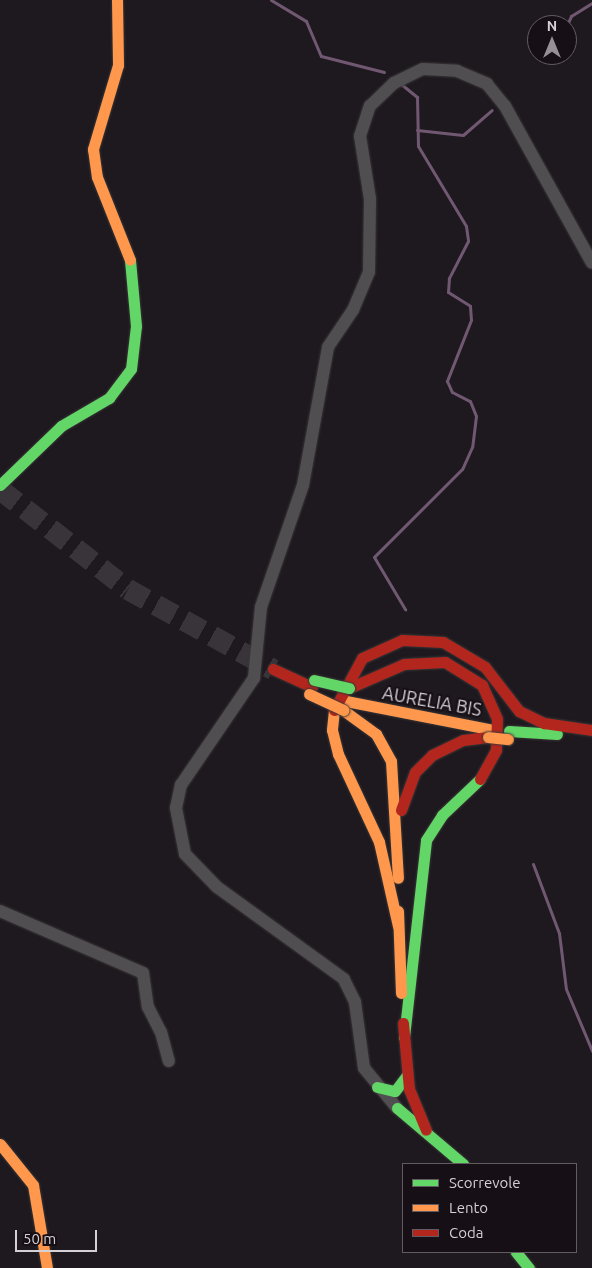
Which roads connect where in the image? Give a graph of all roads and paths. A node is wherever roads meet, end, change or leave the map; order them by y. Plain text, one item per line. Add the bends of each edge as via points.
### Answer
1 (117, 0) edge
2 (592, 264) edge
3 (0, 485) edge
4 (273, 669) tunnel mouth
5 (312, 687) junction
6 (344, 705) junction
7 (592, 732) edge
8 (489, 733) junction
9 (398, 865) junction
10 (0, 911) edge
11 (398, 926) junction
12 (404, 1037) junction
13 (169, 1061) dead end
14 (408, 1082) junction
15 (377, 1087) junction
16 (397, 1108) junction
17 (426, 1130) junction
18 (0, 1144) edge
19 (462, 1163) edge
20 (517, 1253) edge
21 (47, 1268) edge
22 (529, 1268) edge

1 - 3 main road via 118,66 93,149 97,177 128,248 133,274 136,326 131,369 109,398 61,426
2 - 15 street via 505,106 487,84 457,71 423,69 394,83 370,106 360,136 370,199 369,272 353,310 328,347 303,485 261,607 256,673 249,690 194,762 181,785 176,808 185,854 193,865 217,887 344,979 355,1002 364,1068
4 - 5 main road, AURELIA BIS
5 - 6 main road, AURELIA BIS
5 - 12 main road, bridge via 350,688 404,664 445,662 482,685 497,719 496,750 485,774 442,815 426,840
6 - 8 main road, AURELIA BIS
6 - 9 main road via 376,734 391,761
7 - 8 main road, AURELIA BIS via 570,735
7 - 11 main road via 544,723 525,715 479,661 443,642 402,640 362,658 335,700 332,730 338,754 379,842
8 - 9 main road via 442,749 415,772 400,815
9 - 11 main road
10 - 13 street via 143,973 148,1008 161,1032
11 - 12 main road
12 - 14 main road
14 - 15 main road via 395,1091
14 - 16 main road
14 - 17 main road
15 - 16 street
16 - 17 main road
17 - 19 main road
18 - 21 main road via 33,1185
20 - 22 main road

